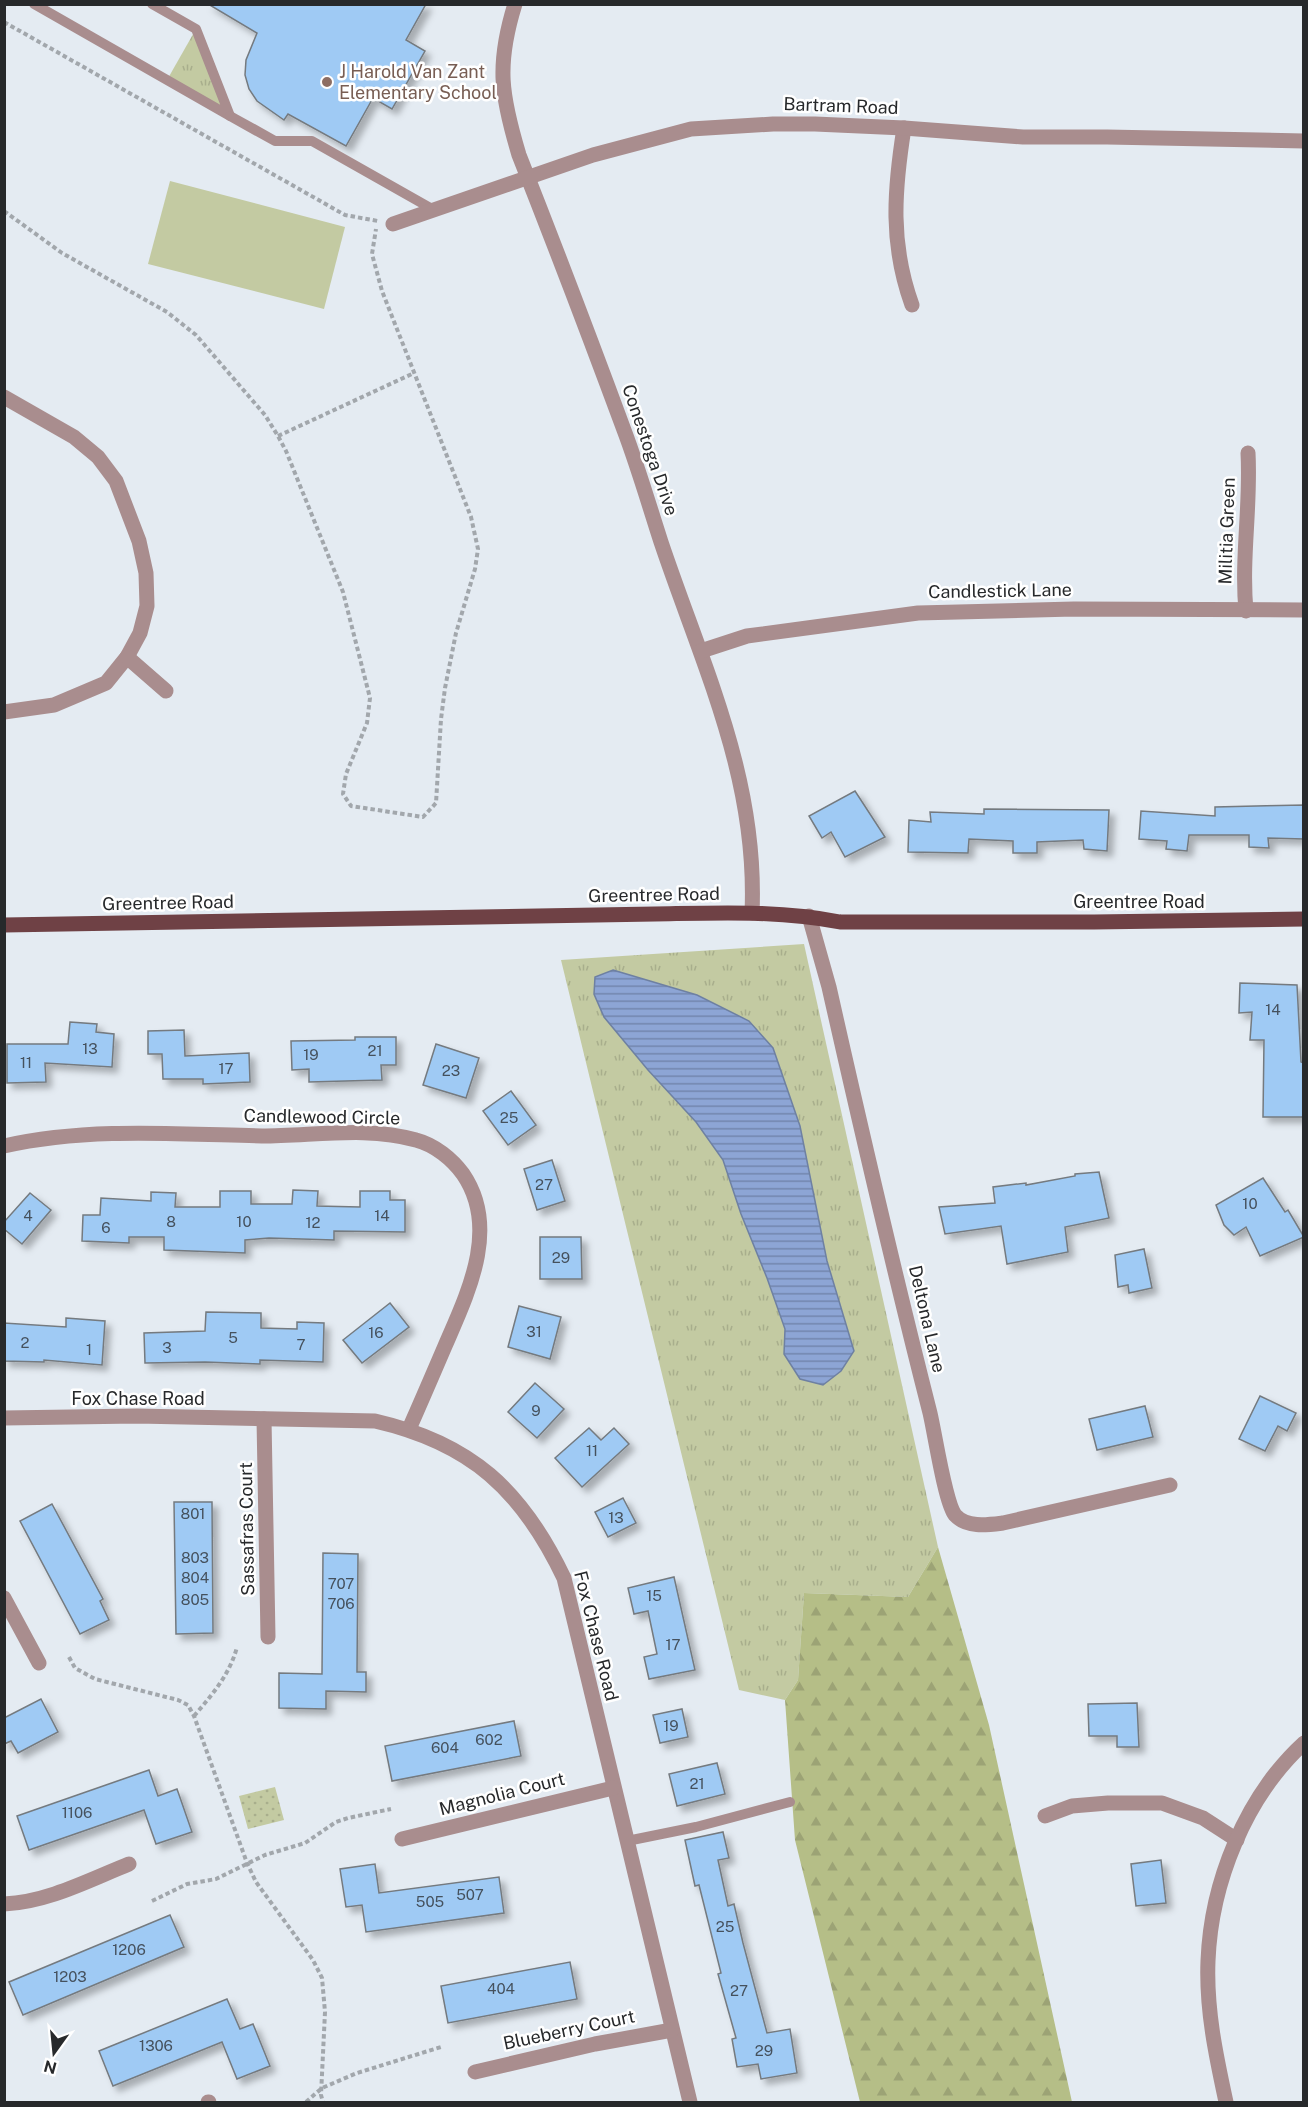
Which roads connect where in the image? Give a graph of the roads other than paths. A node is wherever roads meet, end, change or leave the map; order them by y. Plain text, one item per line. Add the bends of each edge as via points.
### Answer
1 (34, 4) edge
2 (152, 4) edge
3 (515, 4) edge
4 (230, 116) junction
5 (904, 128) junction
6 (1304, 141) edge
7 (528, 179) junction
8 (434, 210) junction
9 (385, 223) road end
10 (912, 305) dead end
11 (4, 397) edge
12 (1248, 453) dead end
13 (1304, 610) edge
14 (1246, 611) junction
15 (701, 651) junction
16 (127, 657) junction
17 (166, 691) dead end
18 (4, 712) edge
19 (752, 913) junction
20 (809, 916) junction
21 (1304, 919) edge
22 (4, 925) edge
23 (4, 1146) edge
24 (4, 1419) edge
25 (264, 1419) junction
26 (409, 1429) junction
27 (1170, 1485) dead end
28 (4, 1598) edge
29 (268, 1637) dead end
30 (39, 1663) dead end
31 (1304, 1743) edge
32 (613, 1788) junction
33 (790, 1802) dead end
34 (1045, 1816) dead end
35 (402, 1839) dead end
36 (1237, 1840) junction
37 (627, 1841) junction
38 (129, 1864) dead end
39 (4, 1904) edge
40 (672, 2030) junction
41 (476, 2072) dead end
42 (690, 2103) edge
43 (1226, 2103) edge

1 - 4 lane
2 - 4 lane via 196,29
3 - 7 street, Conestoga Drive via 502,66 504,97
4 - 8 lane via 275,141 312,141
5 - 6 street, Bartram Road via 1023,137
5 - 7 street, Bartram Road via 773,124 691,129 593,155
5 - 10 street via 895,222 901,270
7 - 8 street, Bartram Road
7 - 15 street, Conestoga Drive via 625,431
8 - 9 street, Bartram Road
11 - 16 street via 74,437 98,457 116,481 139,541 146,573 147,606 140,633
12 - 14 street, Militia Green via 1243,581
13 - 14 street, Candlestick Lane
14 - 15 street, Candlestick Lane via 1074,609 918,613 747,636
15 - 19 street, Conestoga Drive via 741,782 754,880
16 - 17 street
16 - 18 street via 106,683 54,705
19 - 20 main road, Greentree Road
19 - 22 main road, Greentree Road
20 - 21 main road, Greentree Road via 840,922
20 - 27 street, Deltona Lane via 829,987 948,1500 956,1515 969,1524 1003,1523
23 - 26 street, Candlewood Circle via 109,1134 346,1134 396,1136 418,1140 438,1150 455,1163 476,1198 480,1242 460,1312
24 - 25 street, Fox Chase Road
25 - 26 street, Fox Chase Road via 375,1421
25 - 29 street, Sassafras Court
26 - 32 street, Fox Chase Road via 460,1453 486,1471 510,1494 549,1549 564,1578 573,1611
28 - 30 street
31 - 36 street via 1278,1771
32 - 35 street, Magnolia Court
32 - 37 street, Fox Chase Road
33 - 37 lane
34 - 36 street via 1072,1806 1162,1803 1203,1818
36 - 43 street via 1216,1908 1208,1963 1210,2023
37 - 40 street, Fox Chase Road
38 - 39 street via 50,1896
40 - 41 street, Blueberry Court
40 - 42 street, Fox Chase Road

